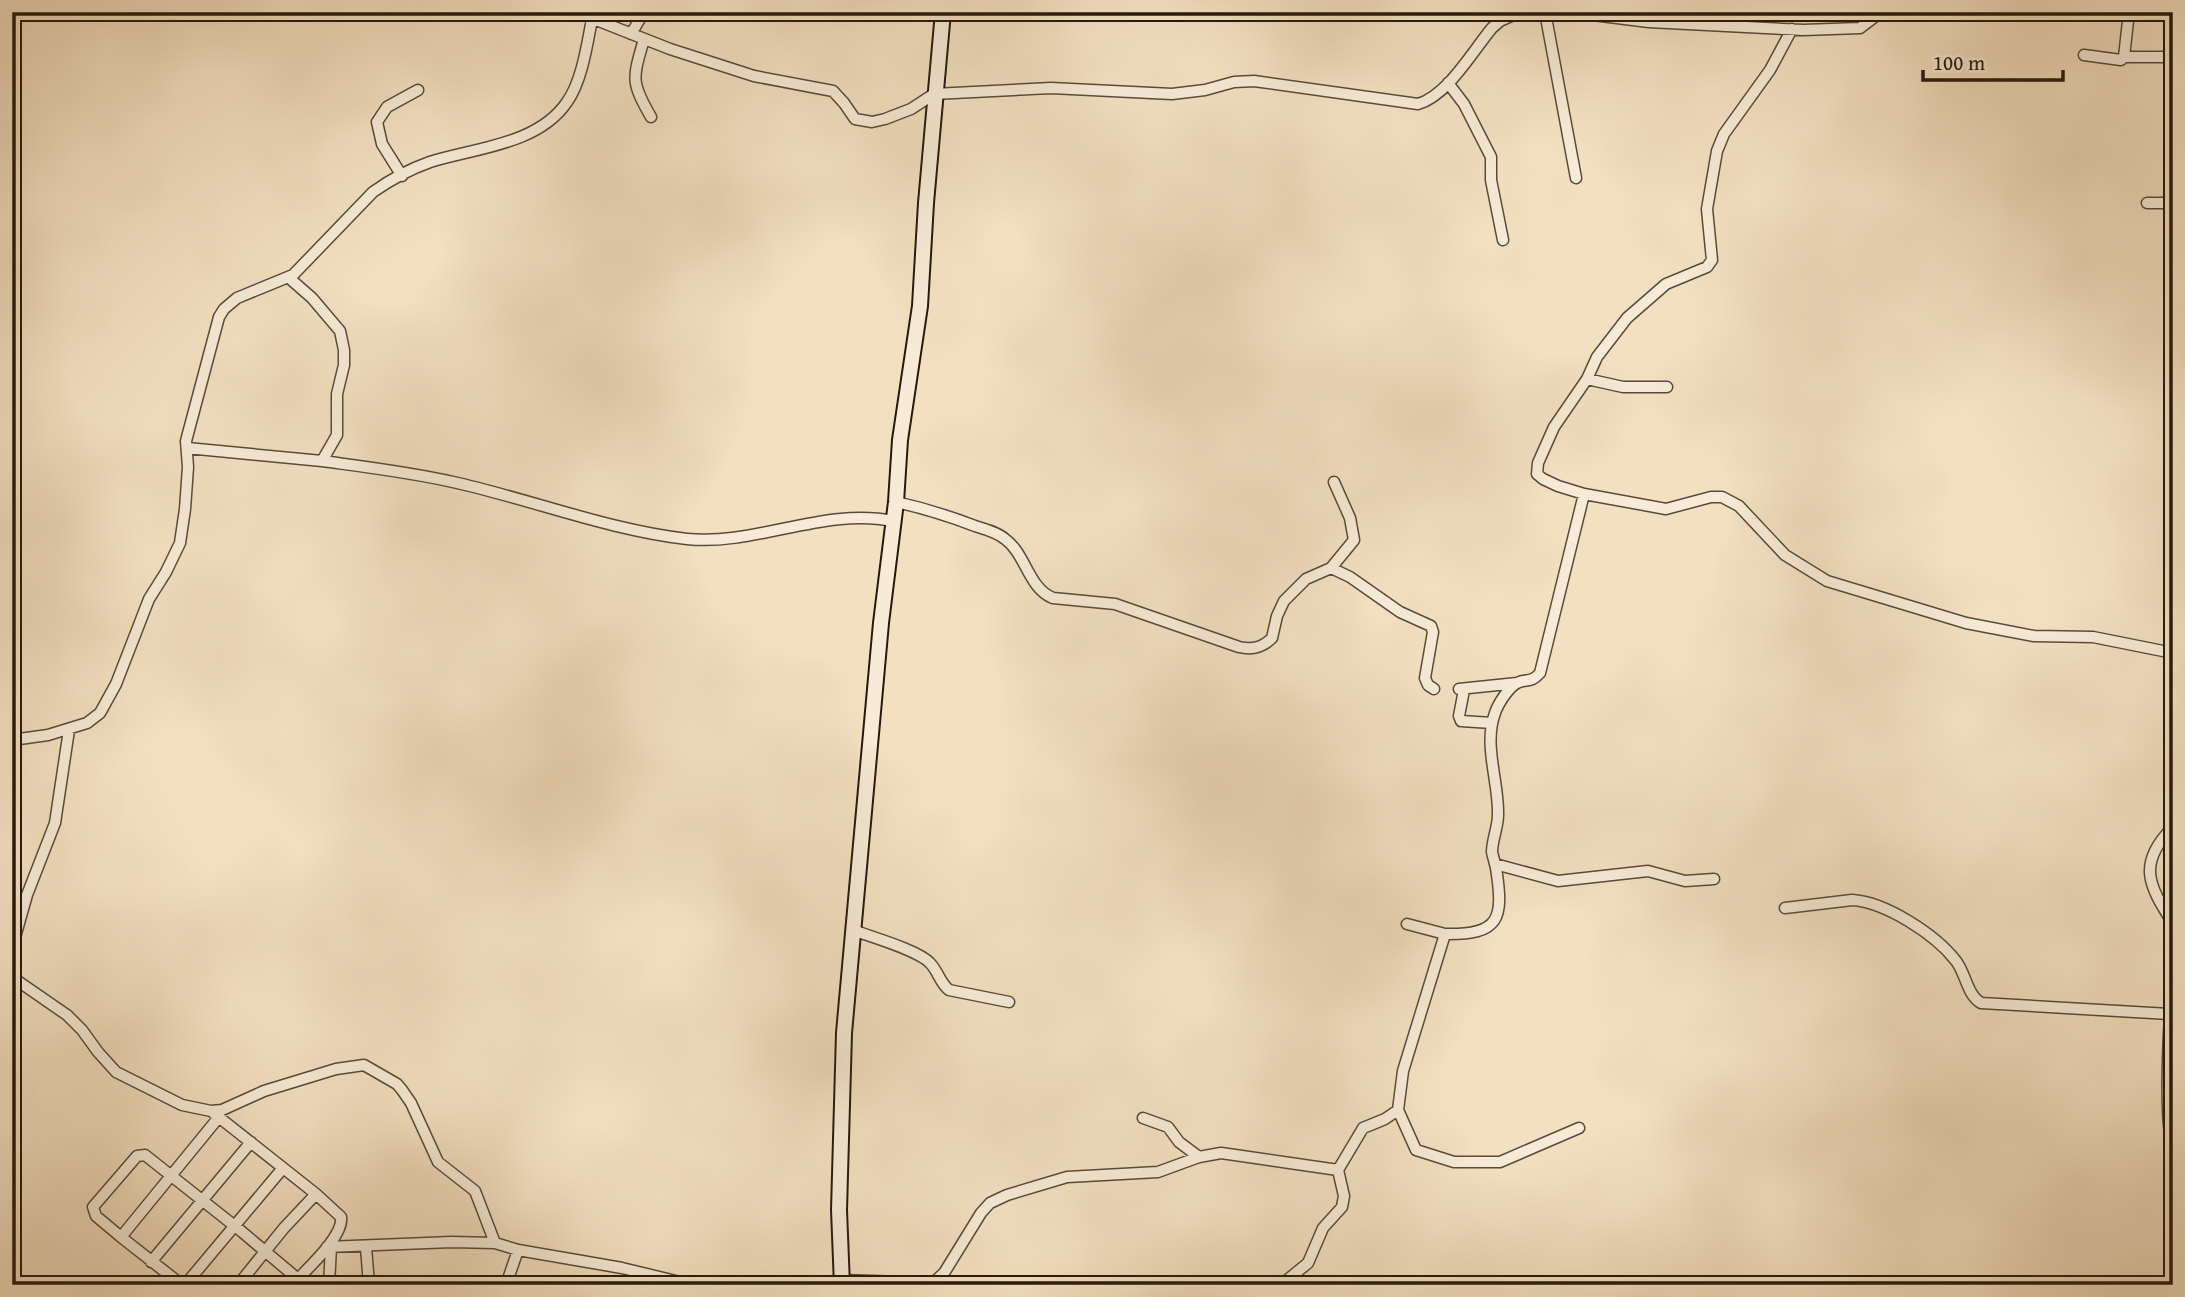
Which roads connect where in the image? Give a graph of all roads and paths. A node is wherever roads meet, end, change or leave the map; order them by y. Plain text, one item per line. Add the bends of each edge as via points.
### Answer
1 (576, 12) edge
2 (644, 12) edge
3 (943, 12) edge
4 (1520, 12) edge
5 (1545, 12) edge
6 (1881, 12) edge
7 (2129, 12) edge
8 (1575, 13) edge
9 (592, 19) junction
10 (1792, 29) junction
11 (631, 34) junction
12 (644, 39) junction
13 (2084, 55) dead end
14 (2124, 57) junction
15 (2173, 57) edge
16 (1448, 83) junction
17 (418, 90) dead end
18 (934, 94) junction
19 (651, 117) dead end
20 (402, 176) junction
21 (1576, 178) dead end
22 (2147, 203) dead end
23 (2173, 203) edge
24 (1503, 240) dead end
25 (288, 277) junction
26 (1587, 379) junction
27 (1667, 387) dead end
28 (187, 448) junction
29 (321, 461) junction
30 (1334, 482) dead end
31 (1584, 494) junction
32 (896, 502) junction
33 (893, 521) junction
34 (1331, 568) junction
35 (2173, 653) edge
36 (1518, 682) junction
37 (1434, 689) dead end
38 (1492, 723) junction
39 (69, 730) junction
40 (12, 740) edge
41 (2173, 827) edge
42 (1495, 864) junction
43 (1714, 878) dead end
44 (1785, 908) dead end
45 (2173, 923) edge
46 (1407, 924) dead end
47 (853, 930) junction
48 (1442, 942) junction
49 (12, 948) edge
50 (12, 977) edge
51 (2173, 995) edge
52 (1009, 1002) dead end
53 (2169, 1014) junction
54 (1398, 1110) junction
55 (215, 1114) junction
56 (1143, 1118) dead end
57 (1579, 1128) dead end
58 (251, 1142) junction
59 (2173, 1146) edge
60 (1199, 1157) junction
61 (283, 1168) junction
62 (1338, 1170) junction
63 (170, 1174) junction
64 (316, 1194) junction
65 (201, 1200) junction
66 (234, 1226) junction
67 (121, 1237) junction
68 (495, 1243) junction
69 (329, 1247) junction
70 (366, 1247) junction
71 (518, 1250) junction
72 (265, 1252) junction
73 (151, 1262) junction
74 (841, 1282) edge
75 (298, 1283) edge
76 (183, 1285) edge
77 (238, 1285) edge
78 (328, 1285) edge
79 (369, 1285) edge
80 (506, 1285) edge
81 (692, 1285) edge
82 (823, 1285) edge
83 (1281, 1285) edge

1 - 9 street
2 - 11 street
3 - 18 street
4 - 16 street via 1492,28
5 - 21 street
6 - 10 street via 1855,29
7 - 14 street
8 - 10 street via 1648,22
9 - 11 street
9 - 20 street via 584,60 569,100 556,114 525,135
10 - 26 street via 1717,151 1707,209 1712,260 1707,267 1666,284 1627,318 1597,357
11 - 12 street
12 - 18 street via 754,76 833,91 855,119 863,122 911,109
12 - 19 street via 634,75
13 - 14 street
14 - 15 street
16 - 18 street via 1428,102 1418,104 1254,81 1172,94 1051,88
16 - 24 street via 1491,157
17 - 20 street via 387,107 377,122 382,144
18 - 32 street via 920,306 900,440
20 - 25 street via 373,192
22 - 23 street
25 - 28 street via 237,298 219,317
25 - 29 street via 340,331 344,350 337,435
26 - 27 street via 1623,387
26 - 31 street via 1555,427 1537,469 1543,479
28 - 29 street
28 - 39 street via 180,543 149,599 100,713
29 - 33 street via 446,480 687,539 710,540 874,517
30 - 34 street via 1354,540
31 - 35 street via 1666,509 1722,497 1739,506 1785,555 1821,579 1966,623 2034,636 2093,637
31 - 36 street via 1540,673 1533,681
32 - 33 street
32 - 34 street via 957,518 1005,538 1046,596 1115,604 1245,648 1267,643 1284,601 1306,579
33 - 47 street
34 - 37 street via 1431,626 1426,678
36 - 38 street via 1496,710
36 - 38 street via 1461,689 1461,721
38 - 42 street via 1498,814 1492,850
39 - 40 street
39 - 49 street via 55,823
41 - 45 street via 2155,847 2150,866 2152,889
42 - 43 street via 1558,881 1648,871 1691,881
42 - 48 street via 1499,902 1495,921 1481,932
44 - 53 street via 1852,900 1892,913 1948,952 1981,1003
46 - 48 street
47 - 52 street via 921,956 949,990
47 - 74 street via 843,1045
48 - 54 street via 1403,1071
50 - 55 street via 67,1015 116,1072 176,1102
51 - 53 street
53 - 59 street via 2168,1120
54 - 57 street via 1416,1150 1460,1163 1500,1162
54 - 62 street via 1363,1128
55 - 58 street
55 - 63 street
55 - 68 street via 264,1091 364,1065 402,1090 438,1162 475,1191
56 - 60 street via 1168,1127
58 - 61 street
58 - 65 street
60 - 62 street via 1221,1153
60 - 74 street via 1158,1172 1067,1177 997,1199 985,1208 933,1283
61 - 64 street
61 - 66 street
62 - 83 street via 1342,1207 1324,1228 1308,1263
63 - 65 street
63 - 67 street
63 - 67 street via 139,1154 93,1207 93,1214
64 - 69 street via 342,1220
64 - 72 street
65 - 66 street
65 - 73 street
66 - 72 street
66 - 76 street
67 - 73 street
68 - 70 street
68 - 71 street
69 - 70 street
69 - 75 street
69 - 78 street
70 - 79 street
71 - 80 street
71 - 81 street
72 - 75 street
72 - 77 street
73 - 76 street
74 - 82 street

